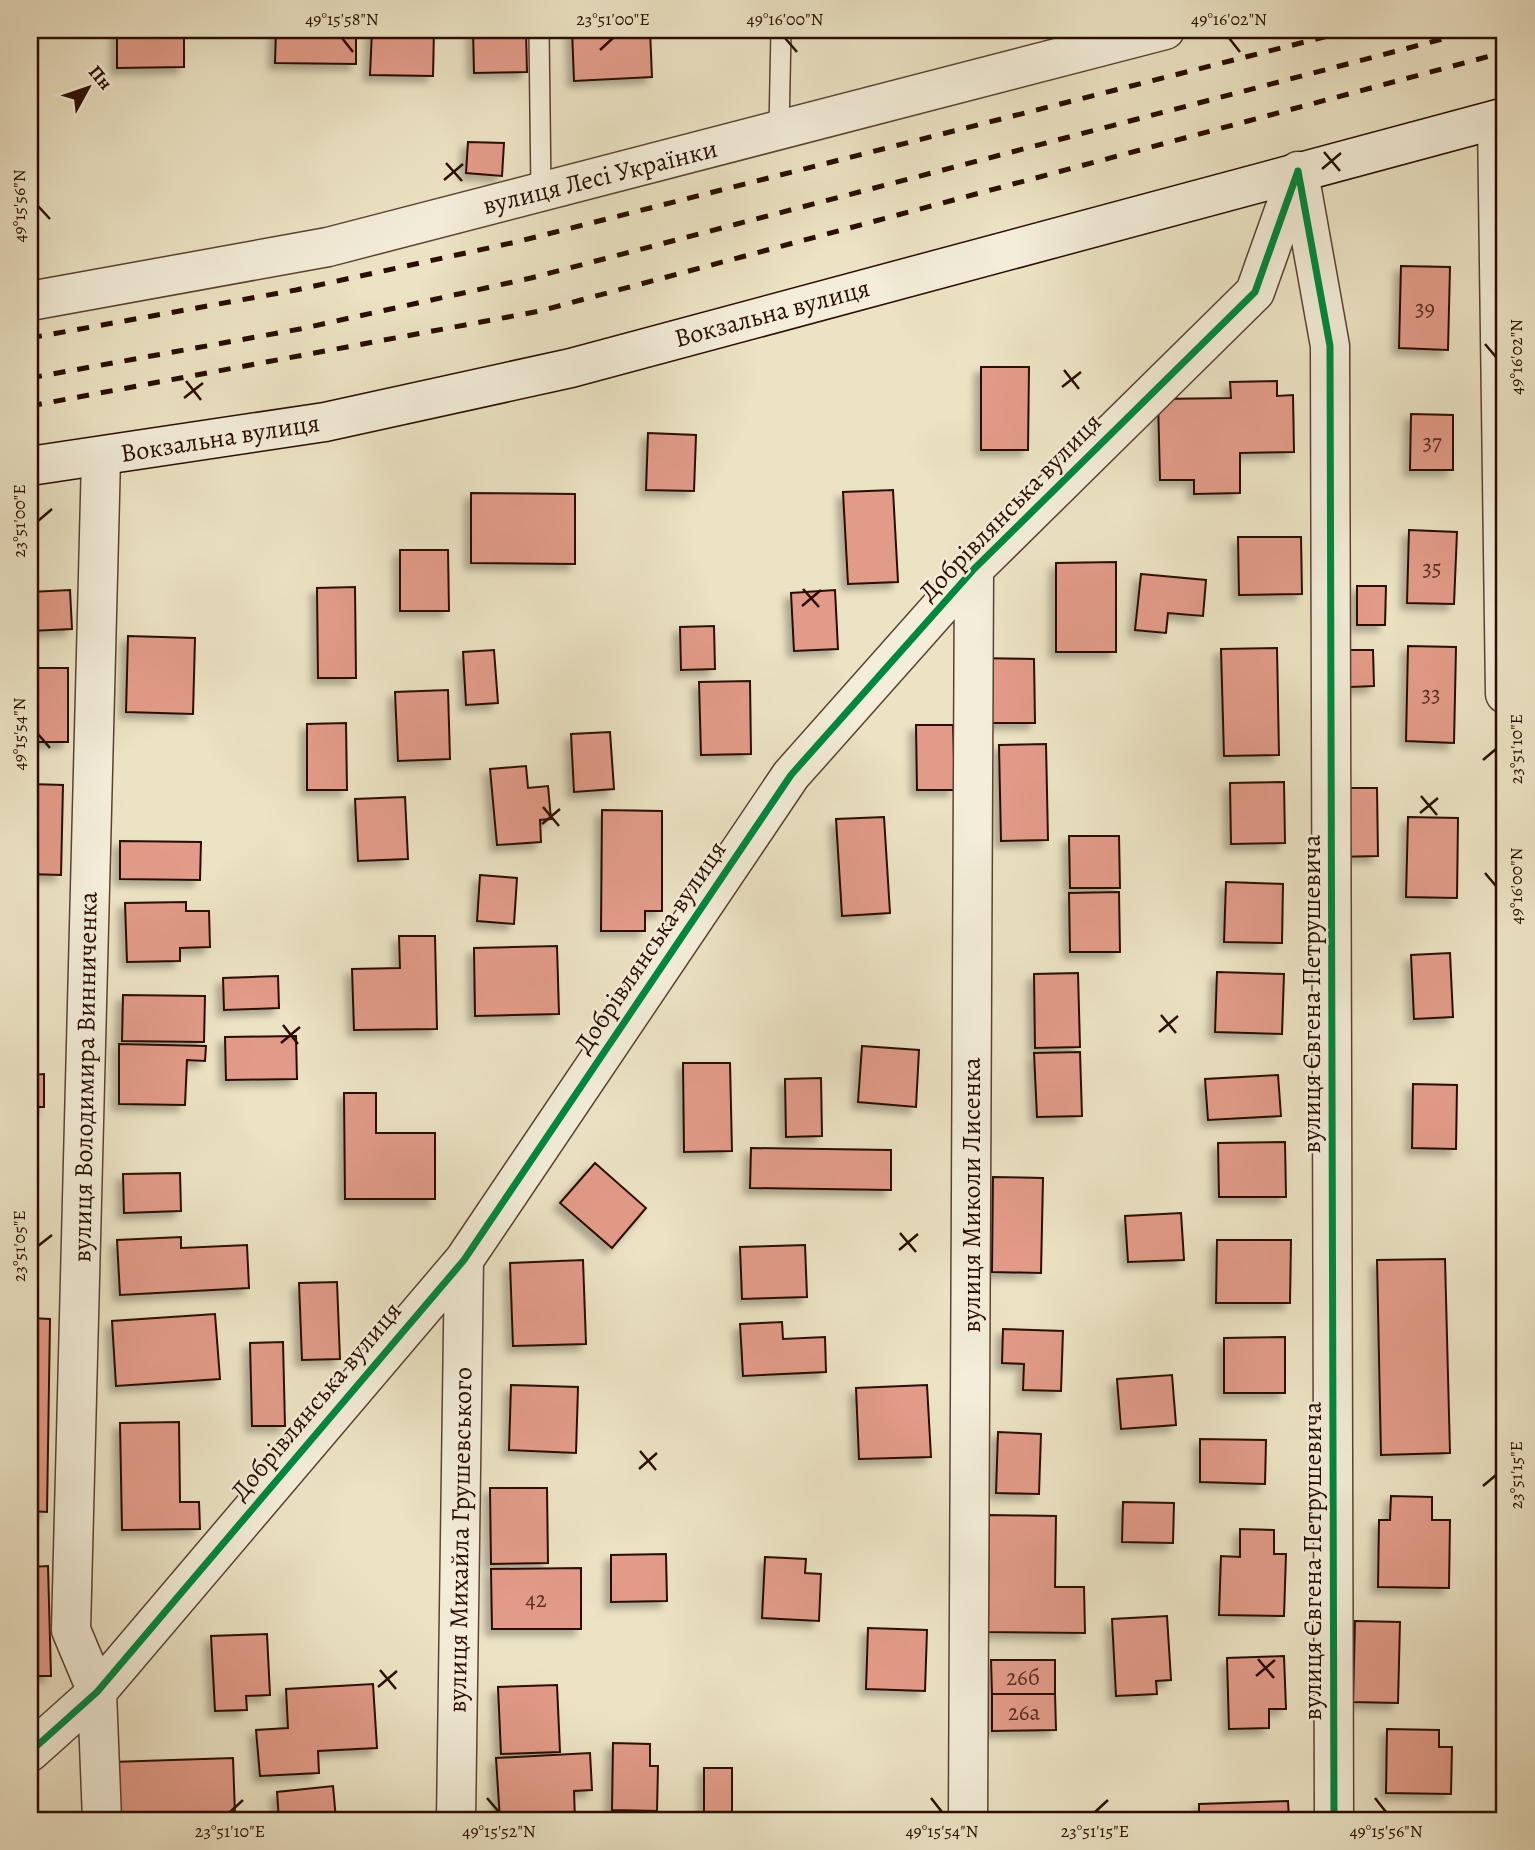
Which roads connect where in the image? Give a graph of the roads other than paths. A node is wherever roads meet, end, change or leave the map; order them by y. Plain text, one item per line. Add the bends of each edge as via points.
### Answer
1 (539, 30) edge
2 (781, 30) edge
3 (1166, 30) edge
4 (1501, 119) edge
5 (779, 130) junction
6 (1298, 171) junction
7 (541, 192) junction
8 (30, 301) edge
9 (101, 458) junction
10 (30, 466) edge
11 (974, 569) junction
12 (1505, 694) edge
13 (464, 1260) junction
14 (97, 1692) junction
15 (30, 1752) edge
16 (102, 1820) edge
17 (456, 1820) edge
18 (968, 1820) edge
19 (1334, 1820) edge

1 - 7 lane
2 - 5 lane
3 - 5 street, вулиця Лесі Українки
4 - 6 street, Вокзальна вулиця
4 - 12 street
5 - 7 street, вулиця Лесі Українки
6 - 9 street, Вокзальна вулиця via 571,368 325,422
6 - 11 street, Добрівлянська вулиця via 1255,292
6 - 19 street, вулиця Євгена Петрушевича via 1330,346
7 - 8 street, вулиця Лесі Українки via 328,247
9 - 10 street, Вокзальна вулиця
9 - 14 street, вулиця Володимира Винниченка via 71,1630
11 - 13 street, Добрівлянська вулиця via 791,775
11 - 18 street, вулиця Миколи Лисенка
13 - 14 street, Добрівлянська вулиця
13 - 17 street, вулиця Михайла Грушевського
14 - 15 street, Добрівлянська вулиця
14 - 16 street

